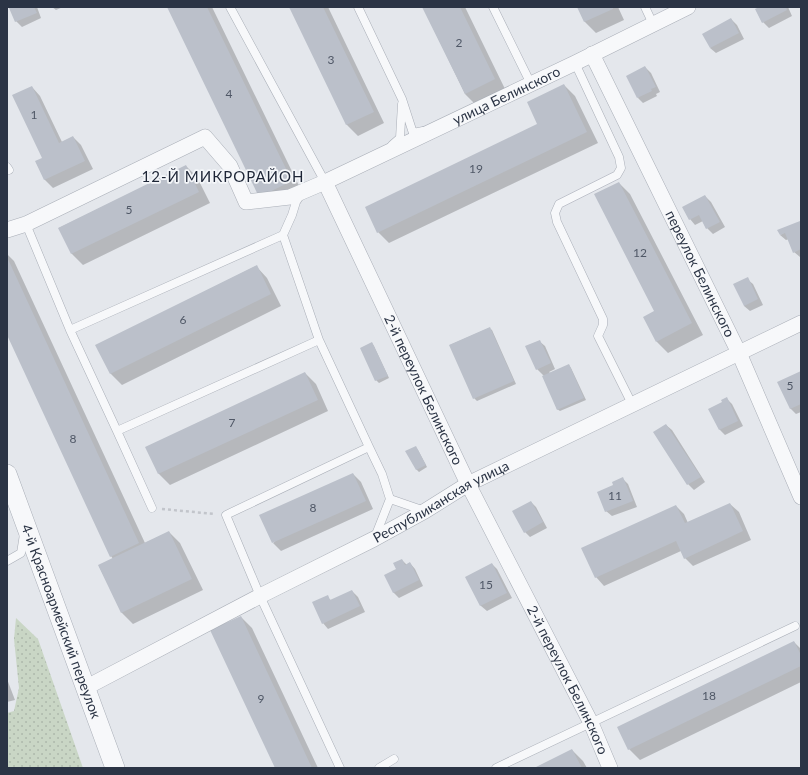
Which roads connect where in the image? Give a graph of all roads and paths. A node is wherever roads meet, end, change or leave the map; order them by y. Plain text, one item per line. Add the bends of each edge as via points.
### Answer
1 (230, 7) edge
2 (358, 7) edge
3 (493, 7) edge
4 (645, 7) edge
5 (688, 7) edge
6 (653, 24) junction
7 (592, 54) junction
8 (575, 63) junction
9 (531, 84) junction
10 (402, 99) junction
11 (434, 130) junction
12 (379, 156) junction
13 (325, 182) junction
14 (303, 192) junction
15 (26, 224) junction
16 (7, 230) edge
17 (284, 235) junction
18 (801, 323) edge
19 (70, 330) junction
20 (319, 340) junction
21 (739, 352) junction
22 (632, 404) junction
23 (117, 431) junction
24 (369, 447) junction
25 (7, 474) edge
26 (468, 484) junction
27 (801, 497) edge
28 (390, 499) junction
29 (152, 508) joint
30 (425, 511) junction
31 (226, 515) junction
32 (25, 525) junction
33 (374, 539) junction
34 (7, 561) edge
35 (260, 596) junction
36 (795, 626) dead end
37 (85, 688) junction
38 (590, 723) junction
39 (394, 759) dead end
40 (114, 768) edge
41 (340, 768) edge
42 (378, 768) edge
43 (496, 768) edge
44 (610, 768) edge

1 - 13 lane
2 - 10 lane
3 - 9 lane
4 - 6 lane
5 - 6 street, улица Белинского
6 - 7 street, улица Белинского
7 - 8 street, улица Белинского
7 - 21 street, переулок Белинского
8 - 9 street, улица Белинского
8 - 22 lane via 619,157 621,168 617,175 559,204 555,213 603,319 598,336
9 - 11 street, улица Белинского
10 - 11 lane via 413,133
10 - 12 lane via 400,138
11 - 12 street, улица Белинского
12 - 13 street, улица Белинского
13 - 14 street, улица Белинского
13 - 26 street, 2-й переулок Белинского
14 - 15 street, улица Белинского via 290,197 246,202 230,166 205,137
14 - 17 lane via 296,202
15 - 16 street
15 - 19 lane
17 - 19 lane
17 - 20 lane
18 - 21 street, Республиканская улица
19 - 23 lane
20 - 23 lane
20 - 24 lane
21 - 22 street, Республиканская улица
21 - 27 street, переулок Белинского
22 - 26 street, Республиканская улица
23 - 29 lane
24 - 28 lane
24 - 31 lane
25 - 32 street, 4-й Красноармейский переулок
26 - 30 street, Республиканская улица
26 - 38 street, 2-й переулок Белинского
28 - 30 lane
28 - 33 lane
29 - 31 path
30 - 33 street, Республиканская улица
31 - 35 lane
32 - 34 lane via 21,553
32 - 37 street, 4-й Красноармейский переулок
33 - 35 street, Республиканская улица
35 - 37 street, Республиканская улица
35 - 41 lane
36 - 38 lane
37 - 40 street, 4-й Красноармейский переулок
38 - 43 lane
38 - 44 street, 2-й переулок Белинского
39 - 42 lane

